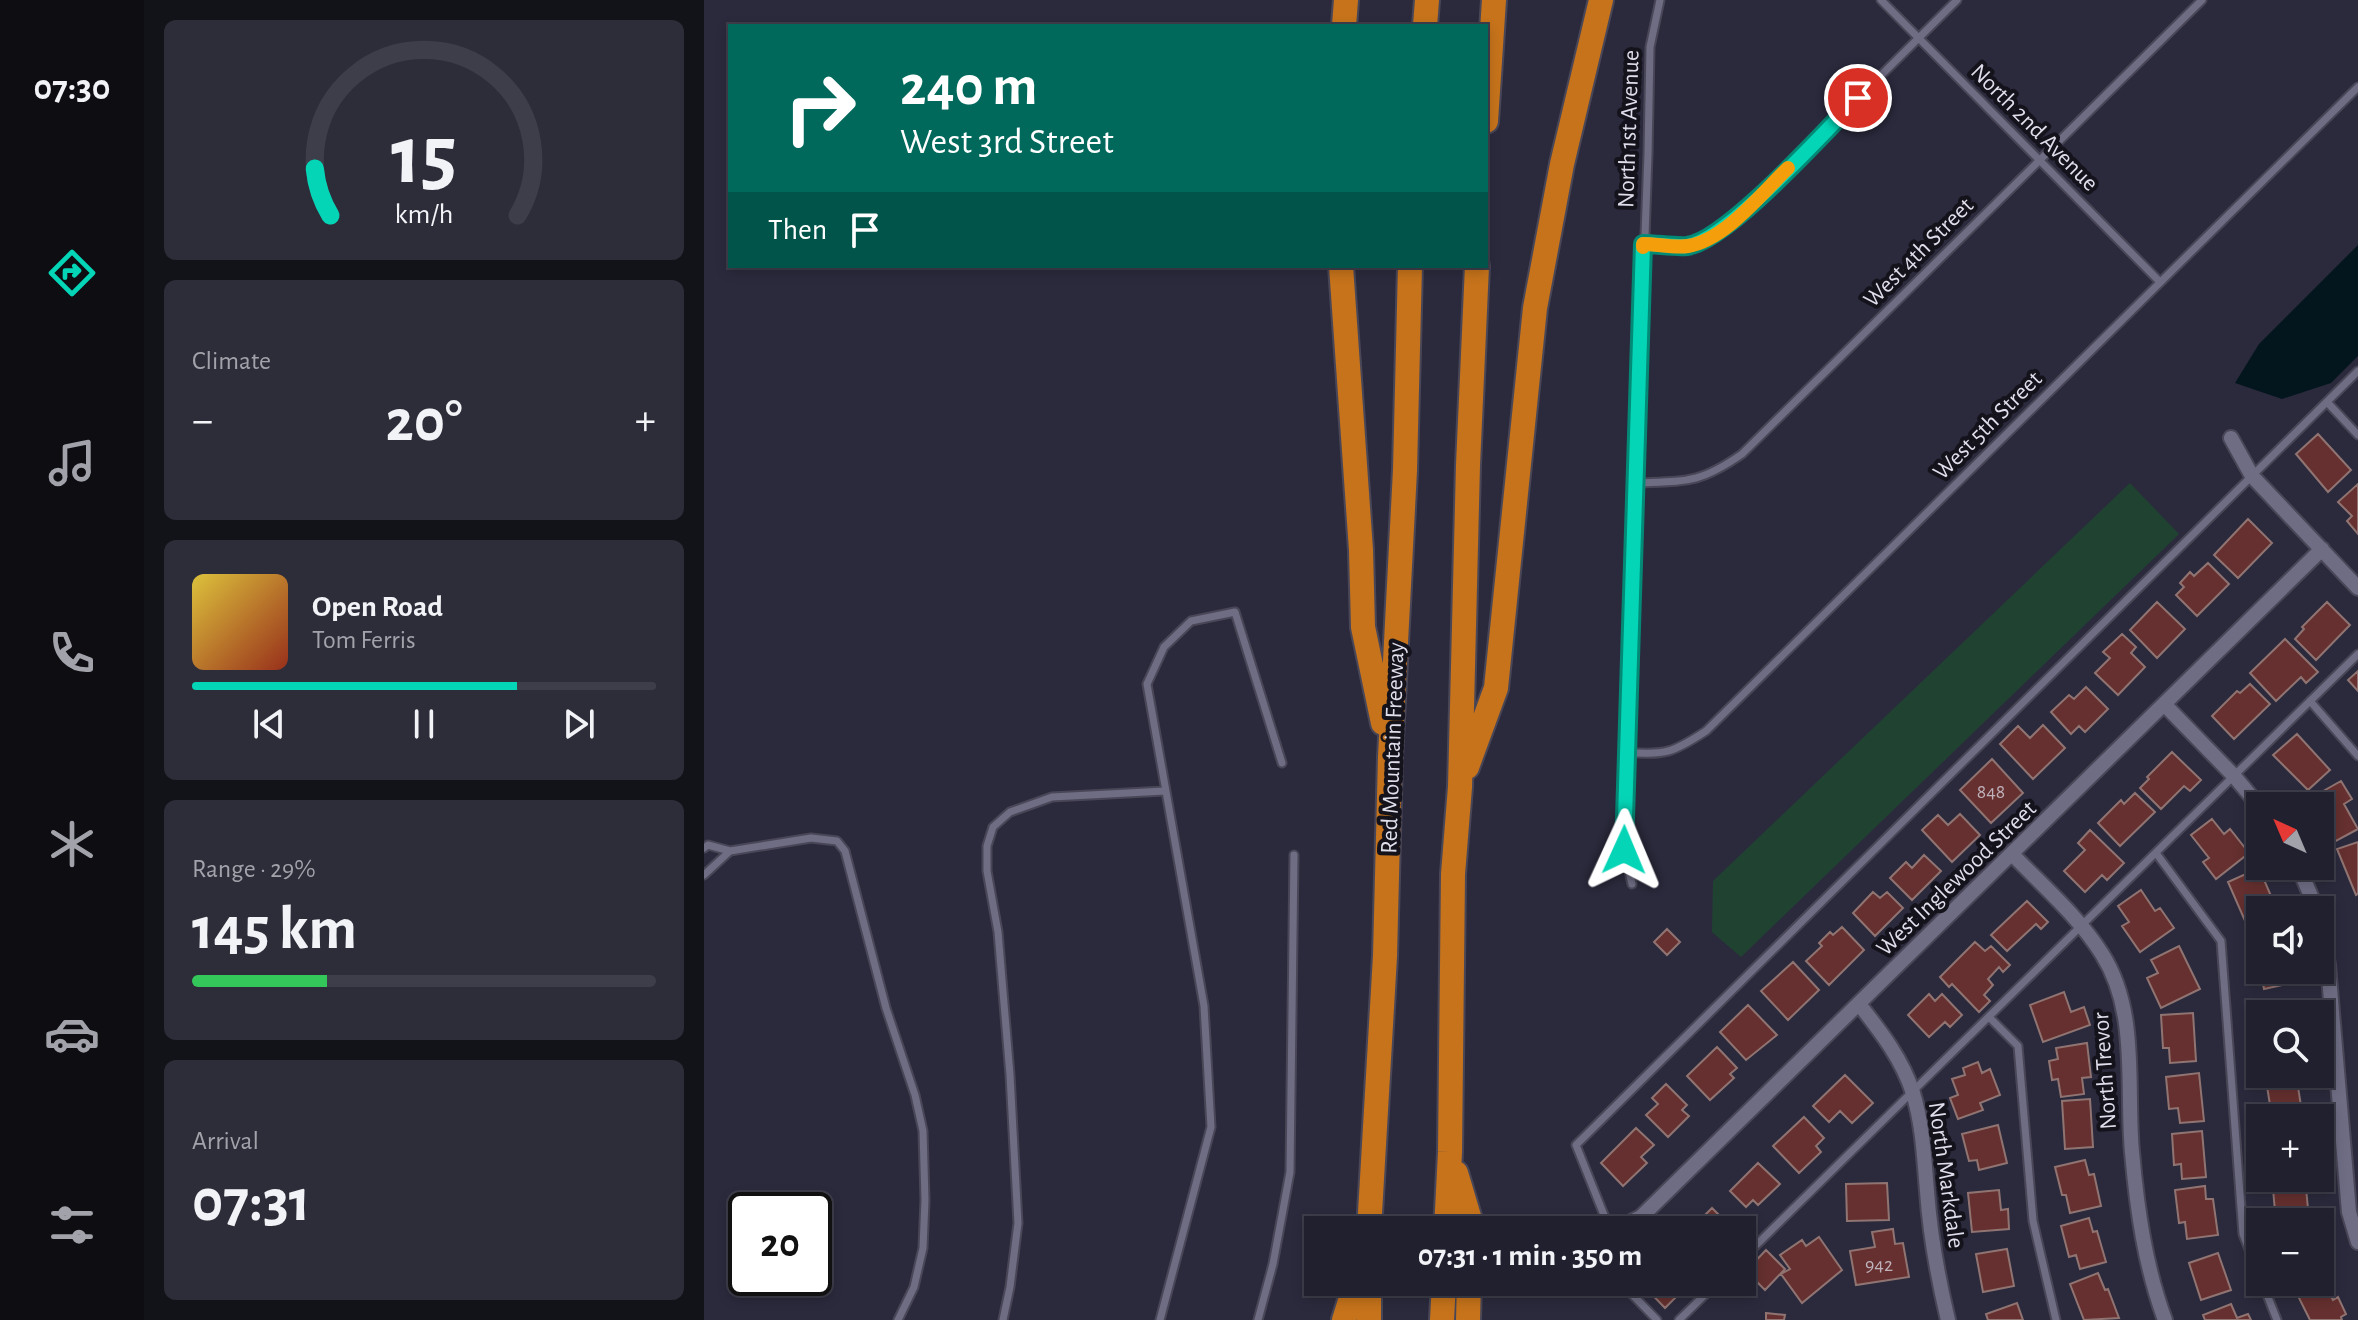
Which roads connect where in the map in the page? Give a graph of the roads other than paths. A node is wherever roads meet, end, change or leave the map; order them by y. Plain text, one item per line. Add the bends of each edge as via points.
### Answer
1 (1346, 0) edge
2 (1427, 0) edge
3 (1494, 0) edge
4 (1601, 0) edge
5 (1660, 0) edge
6 (1881, 0) edge
7 (1957, 0) edge
8 (2202, 0) edge
9 (1344, 24) edge
10 (1425, 24) edge
11 (1918, 38) junction
12 (2358, 87) edge
13 (1488, 91) edge
14 (2040, 160) junction
15 (1643, 244) junction
16 (1341, 268) edge
17 (1410, 268) edge
18 (1477, 268) edge
19 (2160, 282) junction
20 (2358, 371) edge
21 (2327, 402) junction
22 (2358, 435) edge
23 (2231, 438) dead end
24 (2252, 476) junction
25 (1636, 483) junction
26 (2322, 549) junction
27 (2358, 588) edge
28 (2358, 654) edge
29 (2310, 701) junction
30 (2165, 705) junction
31 (1626, 752) junction
32 (2358, 756) edge
33 (1390, 757) junction
34 (1282, 763) dead end
35 (2234, 776) junction
36 (1460, 787) junction
37 (1165, 791) junction
38 (2247, 792) edge
39 (704, 848) edge
40 (730, 851) junction
41 (2156, 853) junction
42 (2012, 854) junction
43 (1294, 855) dead end
44 (704, 875) edge
45 (1632, 884) dead end
46 (2081, 926) junction
47 (2330, 984) edge
48 (1859, 1004) junction
49 (1989, 1017) junction
50 (1913, 1091) junction
51 (1450, 1152) junction
52 (1370, 1216) edge
53 (1447, 1216) edge
54 (1469, 1216) edge
55 (1606, 1216) edge
56 (1642, 1216) edge
57 (2246, 1242) edge
58 (2358, 1242) edge
59 (1756, 1245) edge
60 (1352, 1296) edge
61 (1369, 1296) edge
62 (1443, 1296) edge
63 (1469, 1296) edge
64 (1634, 1296) edge
65 (1704, 1296) edge
66 (2267, 1296) edge
67 (1943, 1319) edge
68 (898, 1320) edge
69 (1003, 1320) edge
70 (1160, 1320) edge
71 (1258, 1320) edge
72 (1344, 1320) edge
73 (1369, 1320) edge
74 (1442, 1320) edge
75 (1468, 1320) edge
76 (1657, 1320) edge
77 (1679, 1320) edge
78 (2056, 1320) edge
79 (2165, 1320) edge
80 (2277, 1320) edge

1 - 9 highway
2 - 10 highway
3 - 13 highway
4 - 36 highway via 1535,308 1496,688
5 - 15 lane, North 1st Avenue via 1650,47
6 - 11 lane, North 2nd Avenue
7 - 11 lane
8 - 14 lane, West 4th Street
11 - 14 lane, North 2nd Avenue
11 - 15 lane via 1736,219 1688,246
12 - 19 lane, West 5th Street
14 - 19 lane, North 2nd Avenue
14 - 25 lane, West 4th Street via 1742,454 1694,481
15 - 25 lane, North 1st Avenue
16 - 33 highway via 1363,627
17 - 33 highway, Red Mountain Freeway
18 - 36 highway
19 - 31 lane, West 5th Street via 1706,731 1678,749 1652,755
20 - 21 lane
21 - 22 lane
21 - 24 lane
23 - 24 street
24 - 26 street
24 - 55 lane via 1576,1145
25 - 31 lane, North 1st Avenue
26 - 27 street
26 - 30 street, West Inglewood Street
28 - 29 lane
29 - 32 lane
29 - 35 lane
30 - 35 street
30 - 42 street, West Inglewood Street
31 - 45 lane, North 1st Avenue via 1624,850
33 - 52 highway, Red Mountain Freeway
34 - 37 lane via 1235,612 1191,621 1164,647 1147,684
35 - 38 street
35 - 41 lane
36 - 51 highway via 1453,874
37 - 69 lane via 1052,797 1010,812 993,827 987,846 1005,1012 1018,1223
37 - 70 lane via 1204,1006 1211,1127
39 - 40 lane
40 - 44 lane
40 - 68 lane via 811,838 837,841 845,851 923,1131 923,1248 914,1287
41 - 46 lane
41 - 57 lane via 2221,941
42 - 46 street, North Trevor
42 - 48 street, West Inglewood Street
43 - 71 lane via 1290,1172
46 - 49 lane
46 - 79 street, North Trevor via 2103,954 2127,1022 2141,1229
47 - 58 street via 2349,1212
48 - 50 street, North Markdale via 1891,1045
48 - 56 street, West Inglewood Street
49 - 50 lane
49 - 78 lane via 2018,1046 2033,1221
50 - 59 lane
50 - 67 street, North Markdale via 1924,1136
51 - 53 highway
51 - 54 highway
60 - 72 highway
61 - 73 highway
62 - 74 highway
63 - 75 highway
64 - 76 lane
65 - 77 lane
66 - 80 lane

